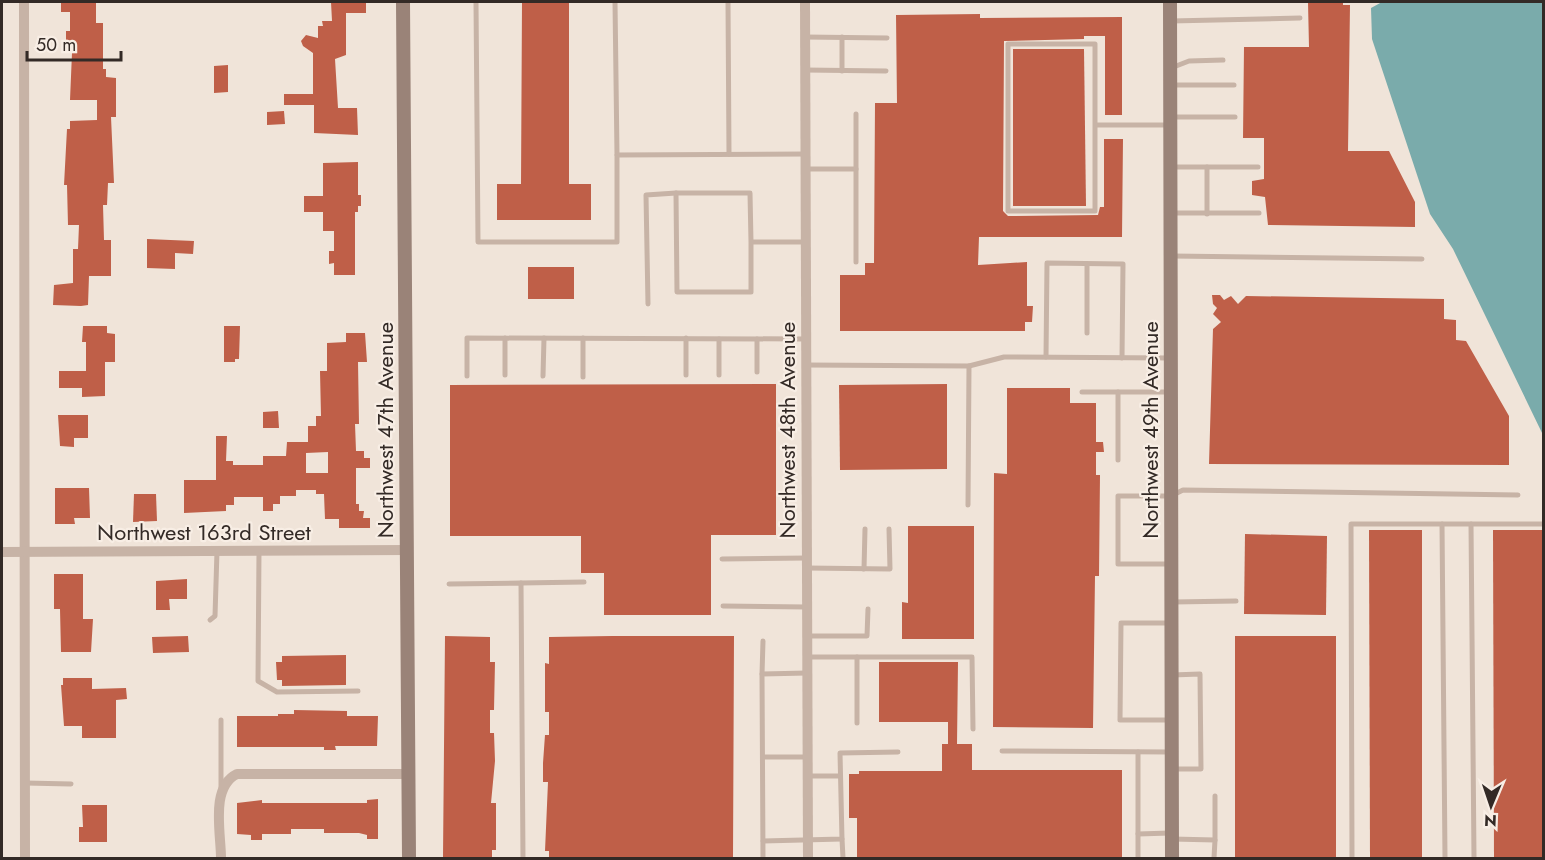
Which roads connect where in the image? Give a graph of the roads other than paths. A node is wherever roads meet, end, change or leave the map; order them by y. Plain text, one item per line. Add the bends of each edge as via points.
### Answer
1 (24, 2) edge
2 (404, 2) edge
3 (476, 2) edge
4 (615, 2) edge
5 (728, 2) edge
6 (805, 2) edge
7 (1170, 2) edge
8 (1300, 18) dead end
9 (1170, 21) junction
10 (805, 37) junction
11 (842, 37) junction
12 (887, 38) dead end
13 (1223, 60) dead end
14 (1170, 69) junction
15 (805, 70) junction
16 (842, 71) junction
17 (886, 71) dead end
18 (1234, 85) dead end
19 (1170, 86) junction
20 (856, 114) dead end
21 (1235, 117) dead end
22 (1170, 121) junction
23 (1095, 125) junction
24 (729, 154) junction
25 (806, 154) junction
26 (617, 155) junction
27 (1170, 167) junction
28 (1208, 167) junction
29 (1258, 167) dead end
30 (806, 169) junction
31 (856, 169) junction
32 (676, 194) junction
33 (1170, 213) junction
34 (1207, 213) junction
35 (1259, 213) dead end
36 (751, 242) junction
37 (806, 242) junction
38 (1170, 256) junction
39 (1422, 259) dead end
40 (856, 262) dead end
41 (1087, 264) junction
42 (648, 304) dead end
43 (1087, 333) dead end
44 (505, 338) junction
45 (543, 338) junction
46 (583, 338) junction
47 (686, 338) junction
48 (719, 339) junction
49 (757, 339) junction
50 (806, 339) junction
51 (1046, 357) junction
52 (1122, 358) junction
53 (1170, 358) junction
54 (806, 365) junction
55 (969, 366) junction
56 (757, 372) dead end
57 (505, 375) dead end
58 (686, 375) dead end
59 (719, 375) dead end
60 (467, 376) dead end
61 (543, 376) dead end
62 (583, 377) dead end
63 (1082, 392) dead end
64 (1118, 392) junction
65 (1171, 392) junction
66 (1118, 460) dead end
67 (1518, 495) dead end
68 (1171, 496) junction
69 (968, 505) dead end
70 (1442, 524) junction
71 (1471, 524) junction
72 (1544, 524) edge
73 (865, 529) dead end
74 (889, 530) dead end
75 (406, 550) junction
76 (217, 551) junction
77 (258, 551) junction
78 (2, 552) edge
79 (24, 552) junction
80 (722, 559) dead end
81 (807, 563) junction
82 (1171, 564) junction
83 (864, 569) junction
84 (584, 582) dead end
85 (521, 583) junction
86 (448, 584) dead end
87 (1236, 601) dead end
88 (1171, 602) junction
89 (723, 606) dead end
90 (807, 607) junction
91 (868, 609) dead end
92 (210, 620) dead end
93 (1171, 623) junction
94 (807, 636) junction
95 (763, 641) dead end
96 (807, 657) junction
97 (856, 657) junction
98 (762, 674) junction
99 (807, 674) junction
100 (1171, 675) junction
101 (358, 691) dead end
102 (221, 720) dead end
103 (1172, 720) junction
104 (857, 723) dead end
105 (973, 729) dead end
106 (1002, 751) dead end
107 (898, 752) dead end
108 (1138, 752) junction
109 (1172, 752) junction
110 (763, 757) junction
111 (808, 757) junction
112 (1172, 769) junction
113 (408, 774) junction
114 (808, 776) junction
115 (840, 776) junction
116 (25, 783) junction
117 (71, 784) dead end
118 (220, 791) junction
119 (1215, 796) dead end
120 (1138, 834) junction
121 (1172, 836) junction
122 (842, 839) junction
123 (808, 840) junction
124 (1215, 840) junction
125 (763, 841) junction
126 (25, 858) edge
127 (221, 858) edge
128 (409, 858) edge
129 (524, 858) edge
130 (763, 858) edge
131 (808, 858) edge
132 (843, 858) edge
133 (1138, 858) edge
134 (1172, 858) edge
135 (1214, 858) edge
136 (1352, 858) edge
137 (1445, 858) edge
138 (1474, 858) edge

1 - 79 street
2 - 75 street, Northwest 47th Avenue
3 - 26 lane via 477,242 617,242
4 - 26 lane
5 - 24 lane
6 - 10 street, Northwest 48th Avenue
7 - 9 street, Northwest 49th Avenue
8 - 9 lane
9 - 14 street, Northwest 49th Avenue
10 - 11 lane
10 - 15 street, Northwest 48th Avenue
11 - 12 lane
11 - 16 lane
13 - 14 lane via 1189,61
14 - 19 street, Northwest 49th Avenue
15 - 16 lane
15 - 25 street, Northwest 48th Avenue
16 - 17 lane
18 - 19 lane
19 - 22 street, Northwest 49th Avenue
20 - 31 lane
21 - 22 lane
22 - 23 lane
22 - 27 street, Northwest 49th Avenue
23 - 23 lane via 1095,211 1008,211 1008,44 1095,44
24 - 25 lane
24 - 26 lane
25 - 30 street, Northwest 48th Avenue
27 - 28 lane
27 - 33 street, Northwest 49th Avenue
28 - 29 lane
28 - 34 lane
30 - 31 lane
30 - 37 street, Northwest 48th Avenue
31 - 40 lane
32 - 36 lane via 750,193
32 - 36 lane via 677,292 751,292
32 - 42 lane via 646,195
33 - 34 lane
33 - 38 street, Northwest 49th Avenue
34 - 35 lane
36 - 37 lane
37 - 50 street, Northwest 48th Avenue
38 - 39 lane
38 - 53 street, Northwest 49th Avenue
41 - 43 lane
41 - 51 lane via 1047,263
41 - 52 lane via 1123,264
44 - 45 lane
44 - 57 lane
44 - 60 lane via 467,338
45 - 46 lane
45 - 61 lane
46 - 47 lane
46 - 62 lane
47 - 48 lane
47 - 58 lane
48 - 49 lane
48 - 59 lane
49 - 50 lane
49 - 56 lane
50 - 54 street, Northwest 48th Avenue
51 - 52 lane
51 - 55 lane via 1004,357
52 - 53 lane
53 - 65 street, Northwest 49th Avenue
54 - 55 lane
54 - 81 street, Northwest 48th Avenue
55 - 69 lane
63 - 64 lane
64 - 65 lane
64 - 66 lane
65 - 68 street, Northwest 49th Avenue
67 - 68 lane via 1183,490
68 - 82 street, Northwest 49th Avenue
68 - 82 lane via 1118,496 1118,564
70 - 71 lane
70 - 136 lane via 1351,524
70 - 137 lane
71 - 72 lane
71 - 138 lane
73 - 83 lane
74 - 83 lane via 890,569
75 - 77 street, Northwest 163rd Street
75 - 113 street, Northwest 47th Avenue
76 - 77 street, Northwest 163rd Street
76 - 79 street, Northwest 163rd Street
76 - 92 lane via 214,616
77 - 101 lane via 258,681 277,692
78 - 79 street, Northwest 163rd Street
79 - 116 street
80 - 81 lane
81 - 83 lane
81 - 90 street, Northwest 48th Avenue
82 - 88 street, Northwest 49th Avenue
84 - 85 lane
85 - 86 lane
85 - 129 lane
87 - 88 lane
88 - 93 street, Northwest 49th Avenue
89 - 90 lane
90 - 94 street, Northwest 48th Avenue
91 - 94 lane via 867,636
93 - 100 street, Northwest 49th Avenue
93 - 103 lane via 1120,623 1120,720
94 - 96 street, Northwest 48th Avenue
95 - 98 lane
96 - 97 lane
96 - 99 street, Northwest 48th Avenue
97 - 104 lane
97 - 105 lane via 972,657
98 - 99 lane
98 - 110 lane
99 - 111 street, Northwest 48th Avenue
100 - 103 street, Northwest 49th Avenue
100 - 112 lane via 1200,674 1201,769
102 - 118 lane
103 - 109 street, Northwest 49th Avenue
106 - 108 lane
107 - 115 lane via 840,753
108 - 109 lane
108 - 120 lane
109 - 112 street, Northwest 49th Avenue
110 - 111 lane
110 - 125 lane
111 - 114 street, Northwest 48th Avenue
112 - 121 street, Northwest 49th Avenue
113 - 118 street via 237,774 227,779
113 - 128 street, Northwest 47th Avenue
114 - 115 lane
114 - 123 street, Northwest 48th Avenue
115 - 122 lane
116 - 117 lane
116 - 126 street
118 - 127 street
119 - 124 lane
120 - 121 lane
120 - 133 lane
121 - 124 lane
121 - 134 street, Northwest 49th Avenue
122 - 123 lane
122 - 132 lane
123 - 125 lane
123 - 131 street, Northwest 48th Avenue
124 - 135 lane
125 - 130 lane

